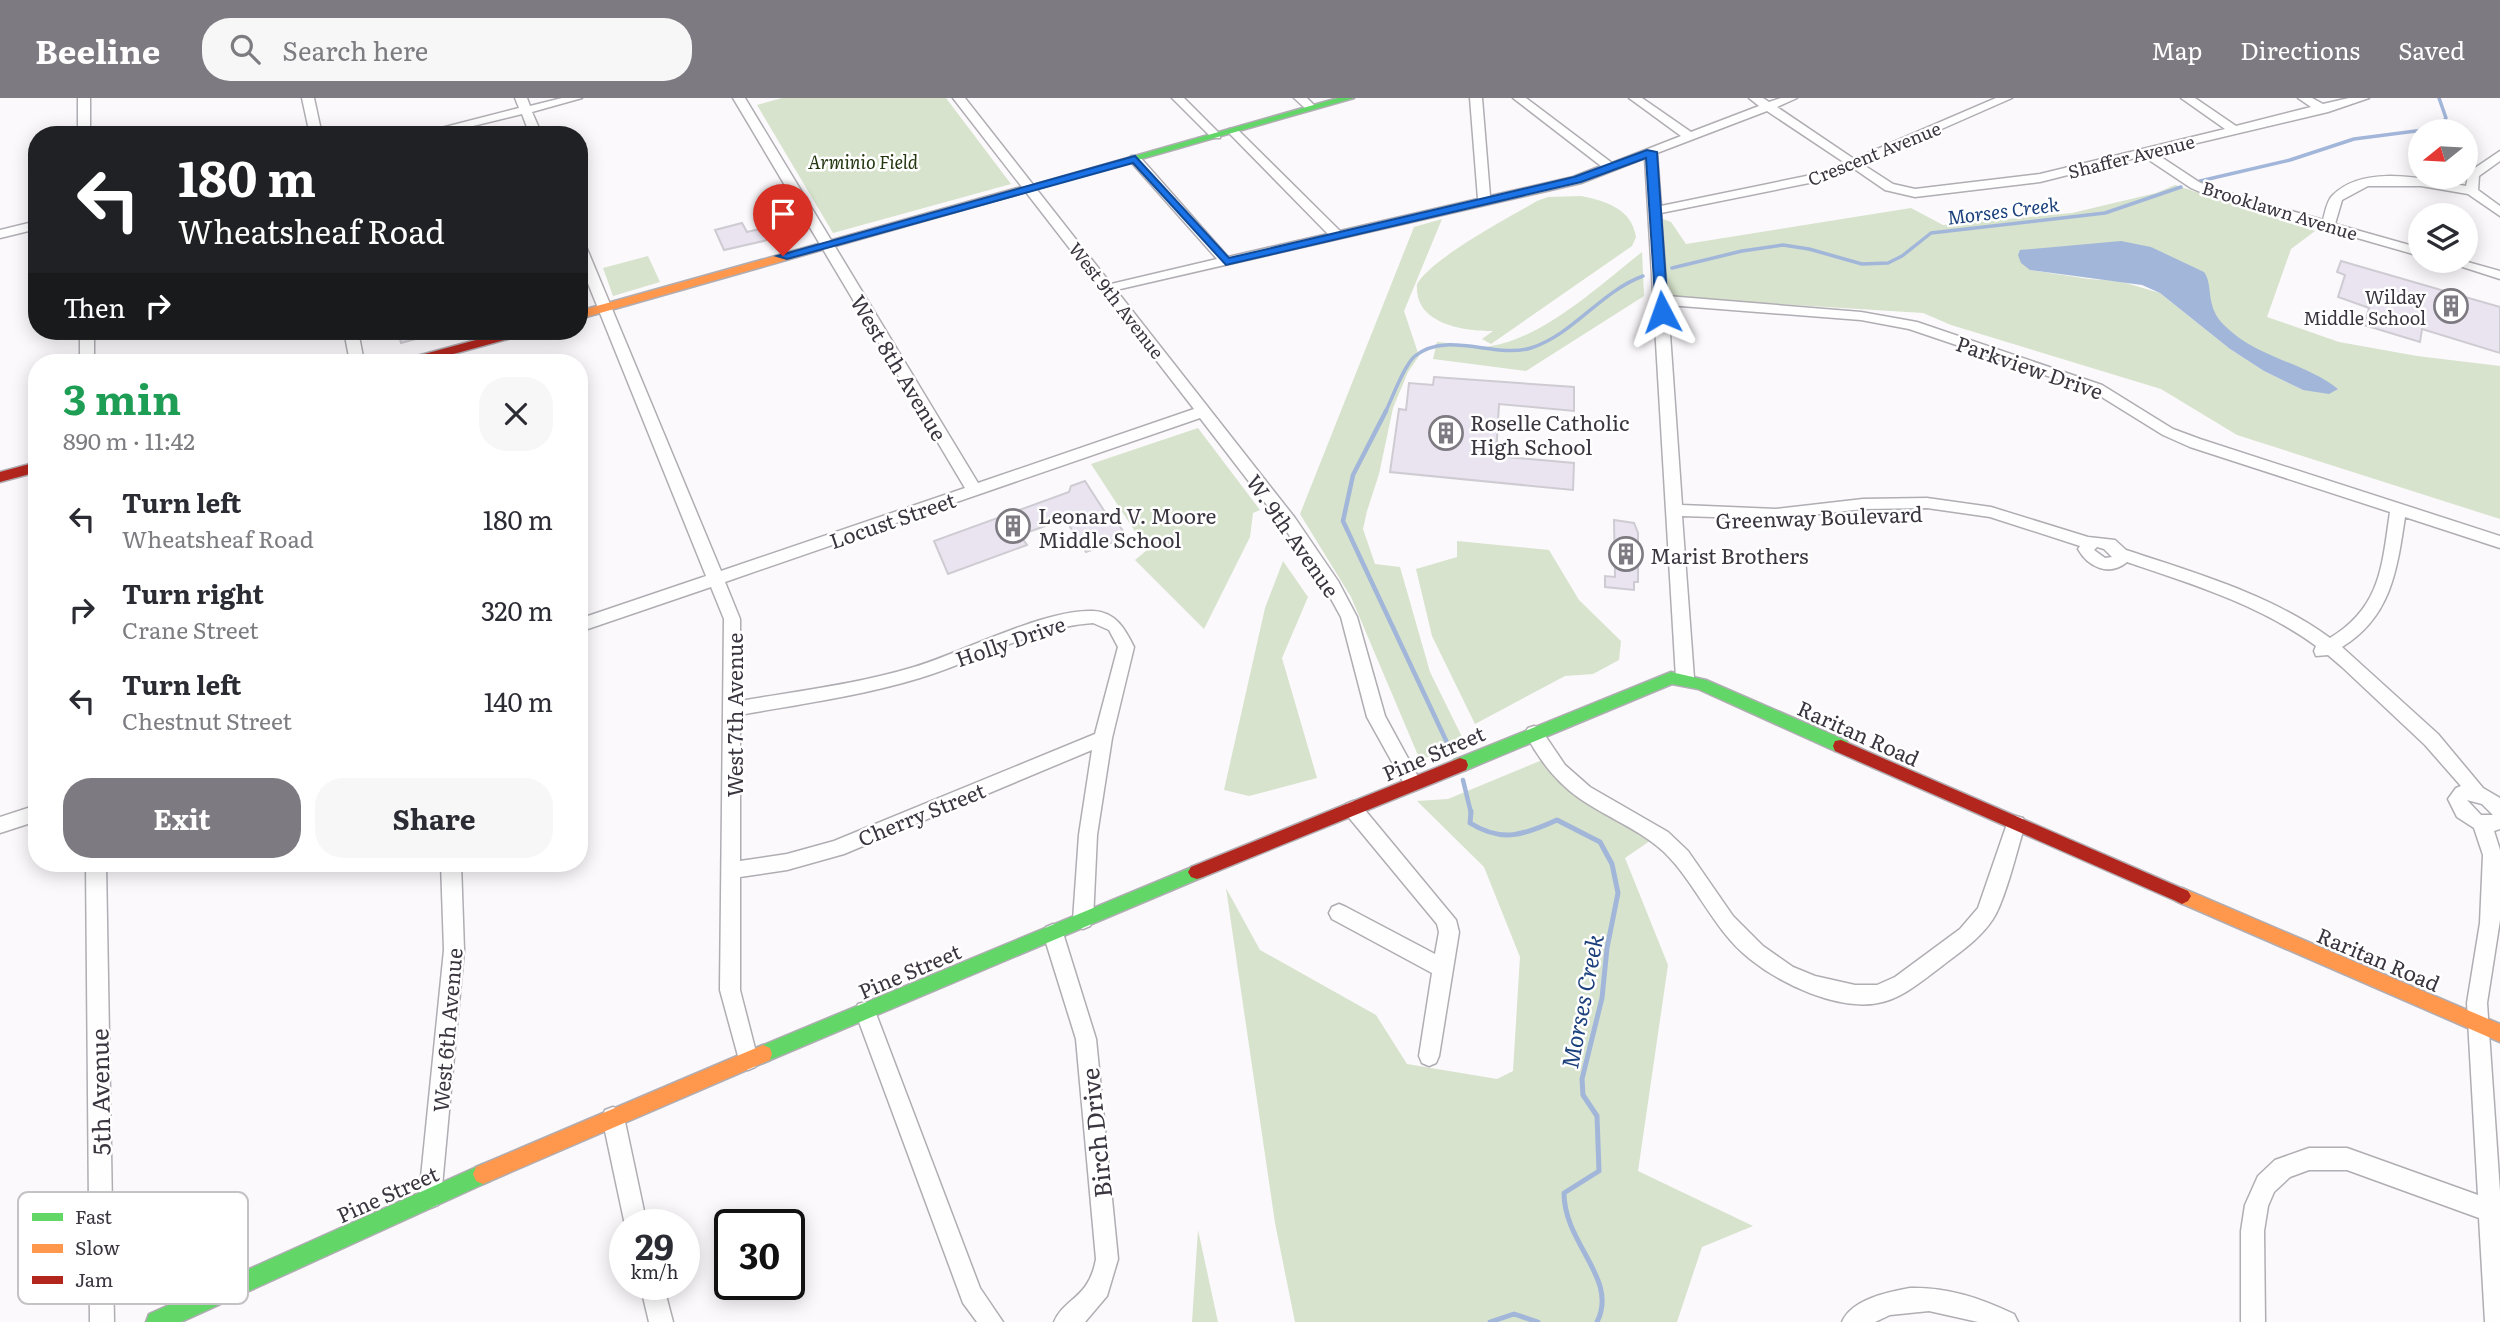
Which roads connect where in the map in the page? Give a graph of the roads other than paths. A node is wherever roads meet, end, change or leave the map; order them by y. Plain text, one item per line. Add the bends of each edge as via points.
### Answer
1 (84, 98) edge
2 (307, 98) edge
3 (576, 98) edge
4 (740, 98) edge
5 (959, 98) edge
6 (1178, 98) edge
7 (1349, 98) edge
8 (1476, 98) edge
9 (1519, 98) edge
10 (1635, 98) edge
11 (1755, 98) edge
12 (1791, 98) edge
13 (2006, 98) edge
14 (2187, 98) edge
15 (2304, 98) edge
16 (2363, 98) edge
17 (1306, 103) edge
18 (523, 104) edge
19 (1768, 107) junction
20 (2323, 110) junction
21 (84, 126) edge
22 (314, 126) edge
23 (450, 126) edge
24 (532, 126) edge
25 (1233, 131) junction
26 (2236, 131) junction
27 (1216, 136) junction
28 (1689, 137) junction
29 (1651, 152) junction
30 (2147, 153) junction
31 (2500, 155) edge
32 (1135, 159) junction
33 (1853, 164) junction
34 (1611, 168) junction
35 (1030, 189) junction
36 (2472, 191) junction
37 (1484, 202) junction
38 (1655, 211) junction
39 (2500, 212) edge
40 (2328, 225) junction
41 (28, 227) edge
42 (0, 233) edge
43 (1338, 236) junction
44 (827, 244) junction
45 (2408, 248) edge
46 (1226, 262) junction
47 (588, 267) edge
48 (2478, 269) edge
49 (2500, 275) edge
50 (1109, 288) junction
51 (1661, 300) junction
52 (604, 308) junction
53 (588, 312) edge
54 (489, 340) edge
55 (439, 354) edge
56 (1205, 411) junction
57 (28, 469) edge
58 (0, 477) edge
59 (974, 490) junction
60 (2399, 510) junction
61 (1675, 513) junction
62 (2500, 542) edge
63 (714, 580) junction
64 (588, 623) edge
65 (2326, 649) junction
66 (1685, 678) junction
67 (734, 709) junction
68 (1534, 733) junction
69 (1103, 738) junction
70 (1413, 784) junction
71 (2469, 793) junction
72 (1353, 809) junction
73 (28, 816) edge
74 (2497, 818) edge
75 (2016, 824) junction
76 (0, 825) edge
77 (732, 870) junction
78 (96, 872) edge
79 (451, 872) edge
80 (1339, 913) dead end
81 (1083, 920) junction
82 (1052, 933) junction
83 (2492, 952) edge
84 (1443, 968) junction
85 (865, 1011) junction
86 (2493, 1026) edge
87 (1429, 1056) dead end
88 (748, 1060) junction
89 (613, 1117) junction
90 (100, 1192) edge
91 (430, 1197) junction
92 (633, 1209) edge
93 (2491, 1211) junction
94 (248, 1280) edge
95 (655, 1300) edge
96 (102, 1304) edge
97 (196, 1304) edge
98 (102, 1322) edge
99 (157, 1322) edge
100 (661, 1322) edge
101 (991, 1322) edge
102 (1066, 1322) edge
103 (1854, 1322) edge
104 (2006, 1322) edge
105 (2253, 1322) edge
106 (2497, 1322) edge

1 - 21 street
2 - 22 street
3 - 18 street
4 - 44 street, West 8th Avenue
5 - 35 street, West 9th Avenue
6 - 27 street
7 - 17 street
8 - 37 street
9 - 34 street
10 - 28 street
11 - 19 street
12 - 19 street
13 - 33 street, Crescent Avenue
14 - 26 street
15 - 20 street
16 - 20 street, Shaffer Avenue
17 - 25 street
18 - 23 street
18 - 24 street
19 - 28 street
19 - 33 street
20 - 26 street, Shaffer Avenue
25 - 27 street
25 - 43 street
26 - 30 street, Shaffer Avenue
27 - 32 street
28 - 29 street
29 - 34 street
29 - 38 street
30 - 33 street, Shaffer Avenue via 2040,178 1915,193 1895,189
30 - 40 street, Brooklawn Avenue via 2195,186
31 - 36 street via 2473,176
32 - 35 street
32 - 46 street
33 - 38 street, Crescent Avenue via 1791,184
34 - 37 street
35 - 44 street
35 - 50 street, West 9th Avenue
36 - 39 street
36 - 40 street via 2399,181 2360,185 2336,198
37 - 43 street
38 - 51 street
40 - 45 street, Brooklawn Avenue
41 - 42 street
43 - 46 street
44 - 52 street
44 - 59 street, West 8th Avenue
46 - 50 street
47 - 52 street, West 7th Avenue
48 - 49 street
50 - 56 street, West 9th Avenue
51 - 60 street, Parkview Drive via 1861,316 1912,325 2097,388 2168,432 2195,443
51 - 61 street
52 - 53 street
52 - 63 street, West 7th Avenue
54 - 55 street
56 - 59 street, Locust Street
56 - 70 street, W. 9th Avenue via 1332,585 1349,617 1381,730
57 - 58 street
59 - 63 street, Locust Street
60 - 62 street, Parkview Drive
60 - 65 street via 2387,577 2376,607 2363,625
61 - 65 street, Greenway Boulevard via 1686,519 1777,522 1930,511 2003,523 2087,546 2106,542 2119,558 2258,614
61 - 66 street
63 - 64 street, Locust Street
63 - 67 street, West 7th Avenue via 733,625
65 - 71 street
66 - 68 street, Pine Street via 1657,681
66 - 75 street, Raritan Road
67 - 69 street, Holly Drive via 879,684 1054,622 1095,617 1115,626 1126,647
67 - 77 street, West 7th Avenue
68 - 70 street, Pine Street
68 - 75 street via 1567,778 1661,838 1681,857 1726,922 1756,952 1814,985 1855,994 1878,994 1902,984 1986,913
69 - 77 street, Cherry Street via 838,848
69 - 81 street, Holly Drive via 1088,835
70 - 72 street, Pine Street
71 - 74 street via 2490,799
71 - 74 street via 2457,799 2460,809
72 - 81 street, Pine Street
72 - 84 street via 1446,920 1449,932
73 - 76 street
74 - 83 street via 2492,855
75 - 86 street, Raritan Road
77 - 88 street, West 7th Avenue via 730,990
78 - 90 street, 5th Avenue
79 - 91 street, West 6th Avenue via 454,950
80 - 84 street
81 - 82 street, Pine Street
82 - 85 street, Pine Street
82 - 102 street, Birch Drive via 1086,1039 1107,1259 1099,1289
83 - 86 street via 2477,1003
84 - 87 street
85 - 88 street, Pine Street
85 - 101 street via 971,1295
86 - 93 street
88 - 89 street, Pine Street
89 - 91 street, Pine Street
89 - 92 street
91 - 94 street, Pine Street
93 - 105 street via 2347,1159 2323,1156 2284,1166 2269,1177 2256,1201
93 - 106 street
95 - 100 street
96 - 98 street, 5th Avenue
97 - 99 street, Pine Street
103 - 104 street via 1885,1305 1913,1299 1943,1300

